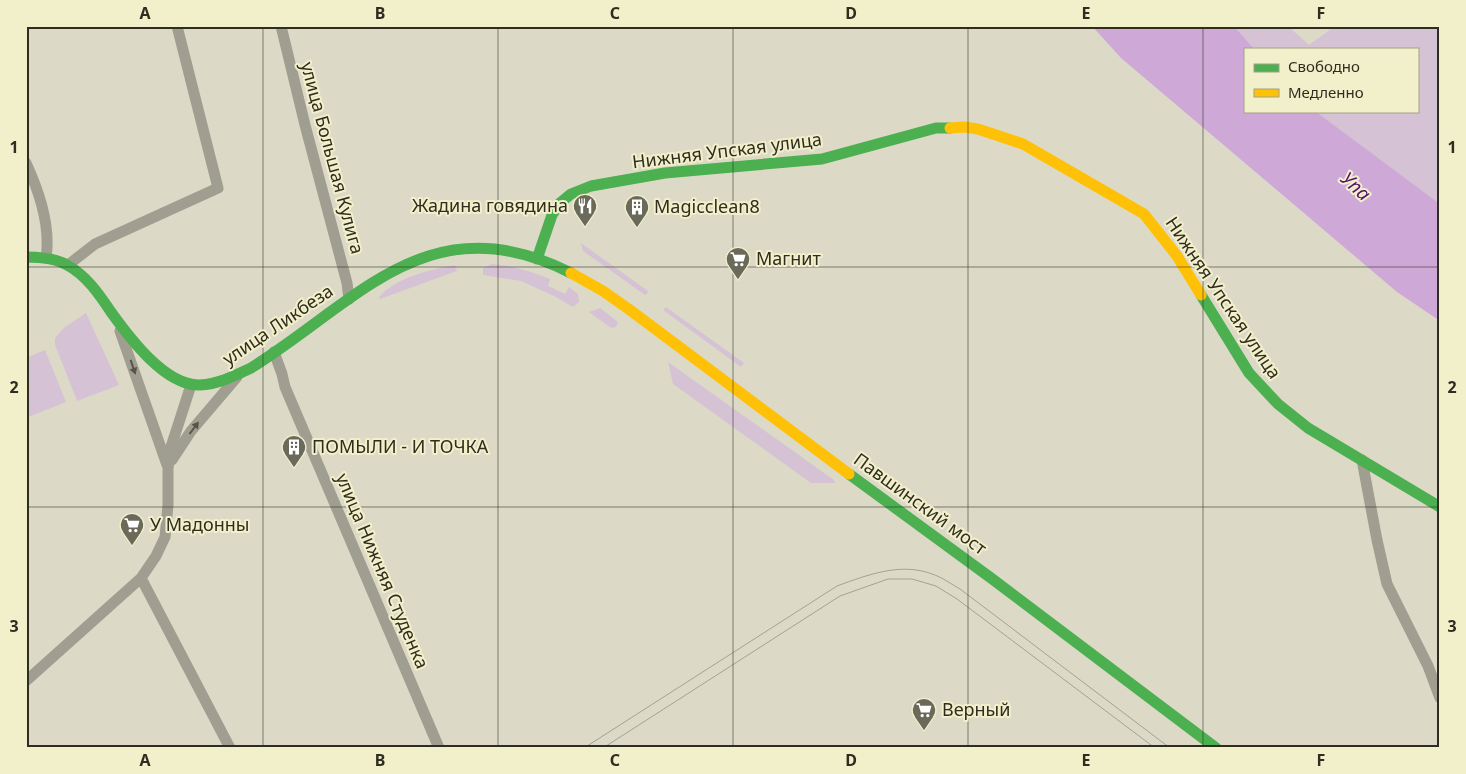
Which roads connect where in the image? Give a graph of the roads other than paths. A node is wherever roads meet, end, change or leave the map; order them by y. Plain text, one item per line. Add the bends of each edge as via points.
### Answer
1 (177, 26) edge
2 (281, 26) edge
3 (26, 162) edge
4 (26, 257) edge
5 (46, 258) junction
6 (537, 259) junction
7 (68, 265) junction
8 (601, 291) joint
9 (349, 299) junction
10 (117, 321) junction
11 (274, 352) junction
12 (237, 376) junction
13 (192, 385) junction
14 (1362, 460) junction
15 (168, 469) junction
16 (1440, 506) edge
17 (141, 578) junction
18 (26, 681) edge
19 (1440, 698) edge
20 (230, 748) edge
21 (439, 748) edge
22 (1216, 748) edge

1 - 7 street via 218,188 95,244
2 - 9 street, улица Большая Кулига
3 - 5 street via 37,187 46,225
4 - 5 main road
5 - 7 main road
6 - 8 main road, улица Ликбеза via 575,275
6 - 9 main road, улица Ликбеза via 501,249 466,248 434,254 383,276
6 - 14 main road, Нижняя Упская улица via 552,215 560,204 571,194 591,186 666,173 822,159 936,128 978,129 1023,144 1144,214 1177,256 1249,373 1262,388 1308,428
7 - 10 main road via 97,291
8 - 22 main road, Павшинский мост via 806,440
9 - 11 main road, улица Ликбеза
10 - 13 main road via 155,366
10 -> 15 street
11 - 12 main road, улица Ликбеза
11 - 21 street, улица Нижняя Cтуденкa via 285,387
12 - 13 main road, улица Ликбеза via 209,385
15 -> 12 street via 191,431
13 - 15 street via 173,438
14 - 16 main road, Нижняя Упская улица
14 - 19 street via 1387,584 1428,666
15 - 17 street via 165,537
17 - 18 street
17 - 20 street

